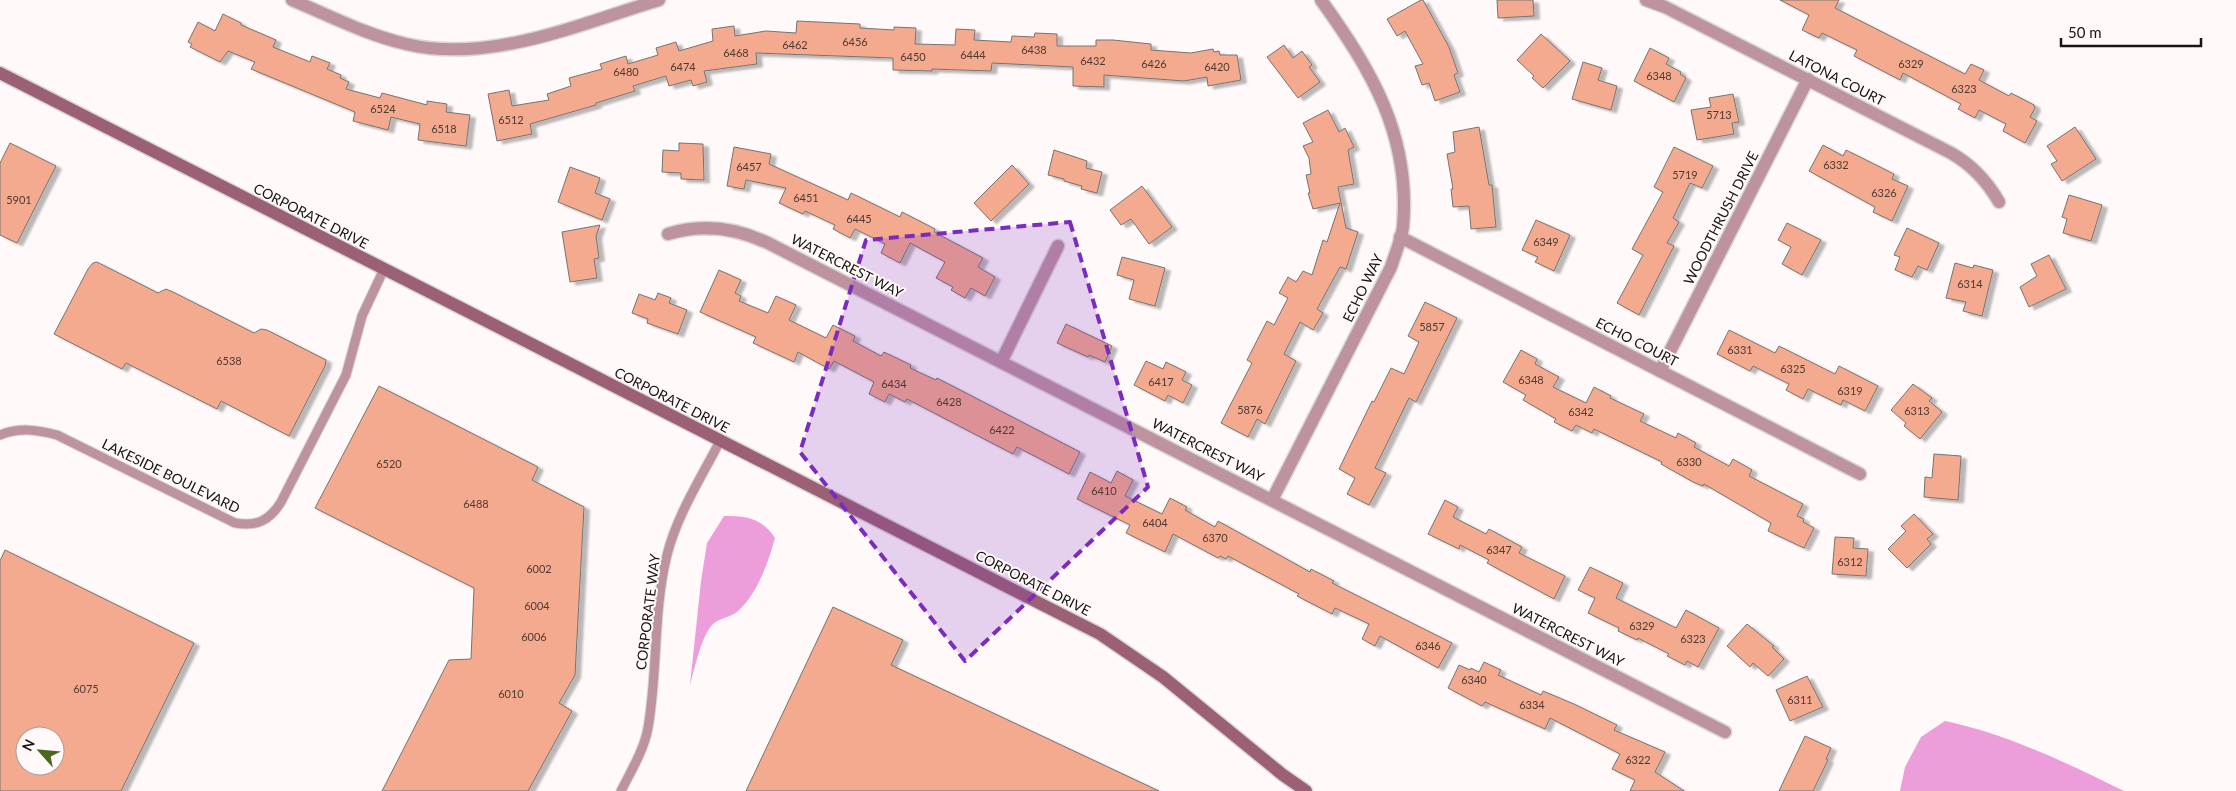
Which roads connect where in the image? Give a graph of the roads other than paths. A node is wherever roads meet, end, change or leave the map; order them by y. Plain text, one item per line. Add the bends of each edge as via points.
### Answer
1 (292, 0) edge
2 (659, 0) edge
3 (1320, 0) edge
4 (1646, 0) edge
5 (0, 74) edge
6 (1808, 79) junction
7 (2000, 202) dead end
8 (668, 234) dead end
9 (1400, 237) junction
10 (1058, 246) dead end
11 (384, 269) junction
12 (1001, 362) junction
13 (1660, 371) junction
14 (0, 435) edge
15 (720, 441) junction
16 (1860, 474) dead end
17 (1272, 500) junction
18 (1725, 732) dead end
19 (621, 791) edge
20 (1306, 791) edge

1 - 2 street via 384,38 413,46 454,50 510,44
3 - 9 street, ECHO WAY via 1362,59 1388,115 1401,167 1404,206
4 - 6 street, LATONA COURT
5 - 11 street, CORPORATE DRIVE
6 - 7 street, LATONA COURT via 1957,156 1980,175
6 - 13 street, WOODTHRUSH DRIVE
8 - 12 street, WATERCREST WAY via 710,228 753,236
9 - 13 street, ECHO COURT
9 - 17 street, ECHO WAY via 1391,267
10 - 12 street
11 - 14 lane, LAKESIDE BOULEVARD via 362,316 346,374 281,502 264,521 235,524 57,435 30,430
11 - 15 street, CORPORATE DRIVE
12 - 17 street, WATERCREST WAY
13 - 16 street, ECHO COURT
15 - 19 lane, CORPORATE WAY via 675,528 668,550 661,587 651,714 644,743
15 - 20 street, CORPORATE DRIVE via 1100,634 1162,677
17 - 18 street, WATERCREST WAY

